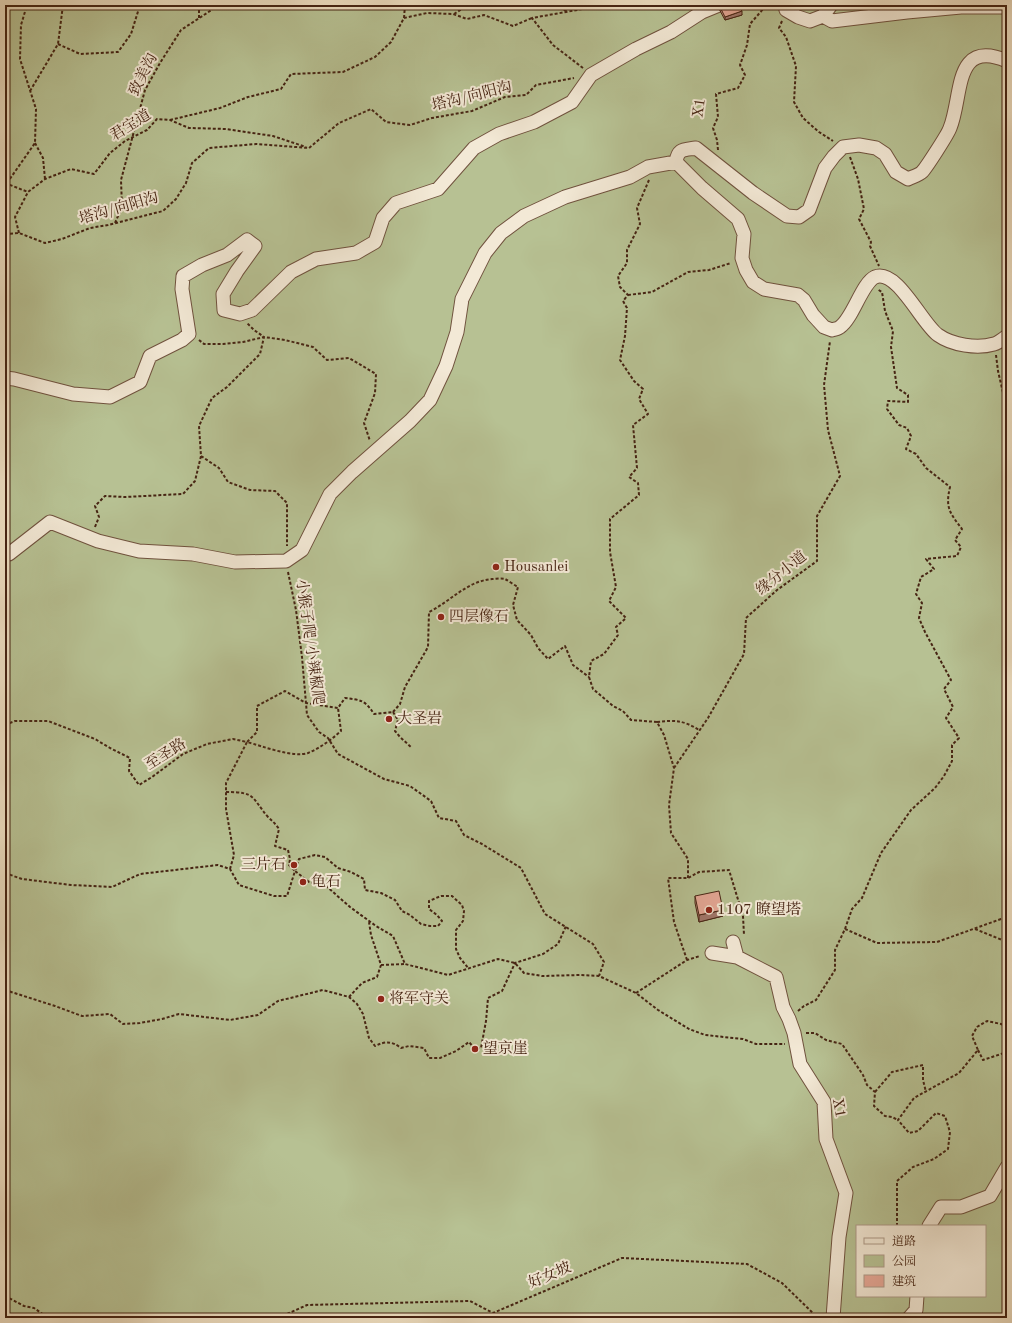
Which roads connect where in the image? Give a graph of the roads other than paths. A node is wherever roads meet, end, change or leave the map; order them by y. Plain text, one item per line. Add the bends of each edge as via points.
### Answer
1 (719, 5) edge
2 (784, 5) edge
3 (1007, 7) edge
4 (827, 10) edge
5 (1007, 61) edge
6 (676, 162) junction
7 (1007, 336) edge
8 (5, 378) edge
9 (5, 554) edge
10 (738, 940) road end
11 (712, 953) road end
12 (737, 957) junction
13 (1007, 1167) edge
14 (930, 1225) edge
15 (917, 1297) edge
16 (833, 1318) edge
17 (909, 1318) edge

1 - 8 lane via 702,12 592,75 572,102 534,122 499,134 474,148 438,189 396,203 383,218 375,242 356,253 316,259 291,272 252,310 240,314 224,310 223,294 255,246 248,240 227,255 183,276 182,289 189,334 150,356 140,382 110,397 73,394
2 - 4 lane via 786,10 810,21
3 - 4 lane via 961,7 832,21
5 - 6 lane via 996,56 982,55 970,60 962,73 950,129 922,172 908,179 896,172 885,154 876,148 859,145 843,147 825,168 810,210 800,217 787,216 696,148 682,150 677,154
6 - 7 lane via 738,219 744,234 742,258 753,282 764,289 798,295 824,327 832,330 840,327 868,285 875,277 883,276 892,280 902,290 937,334 961,345 977,346 994,344
6 - 9 lane via 648,167 630,177 565,197 524,216 501,234 485,253 462,299 457,332 430,400 330,494 302,550 286,562 235,562 193,554 140,550 91,538 50,522 9,554
10 - 12 lane
11 - 12 lane, X1
12 - 16 lane, X1 via 776,977 783,1007 795,1038 800,1064 824,1102 826,1139 846,1193 839,1237
13 - 14 lane via 990,1196 961,1207 941,1208
15 - 17 lane via 916,1310

